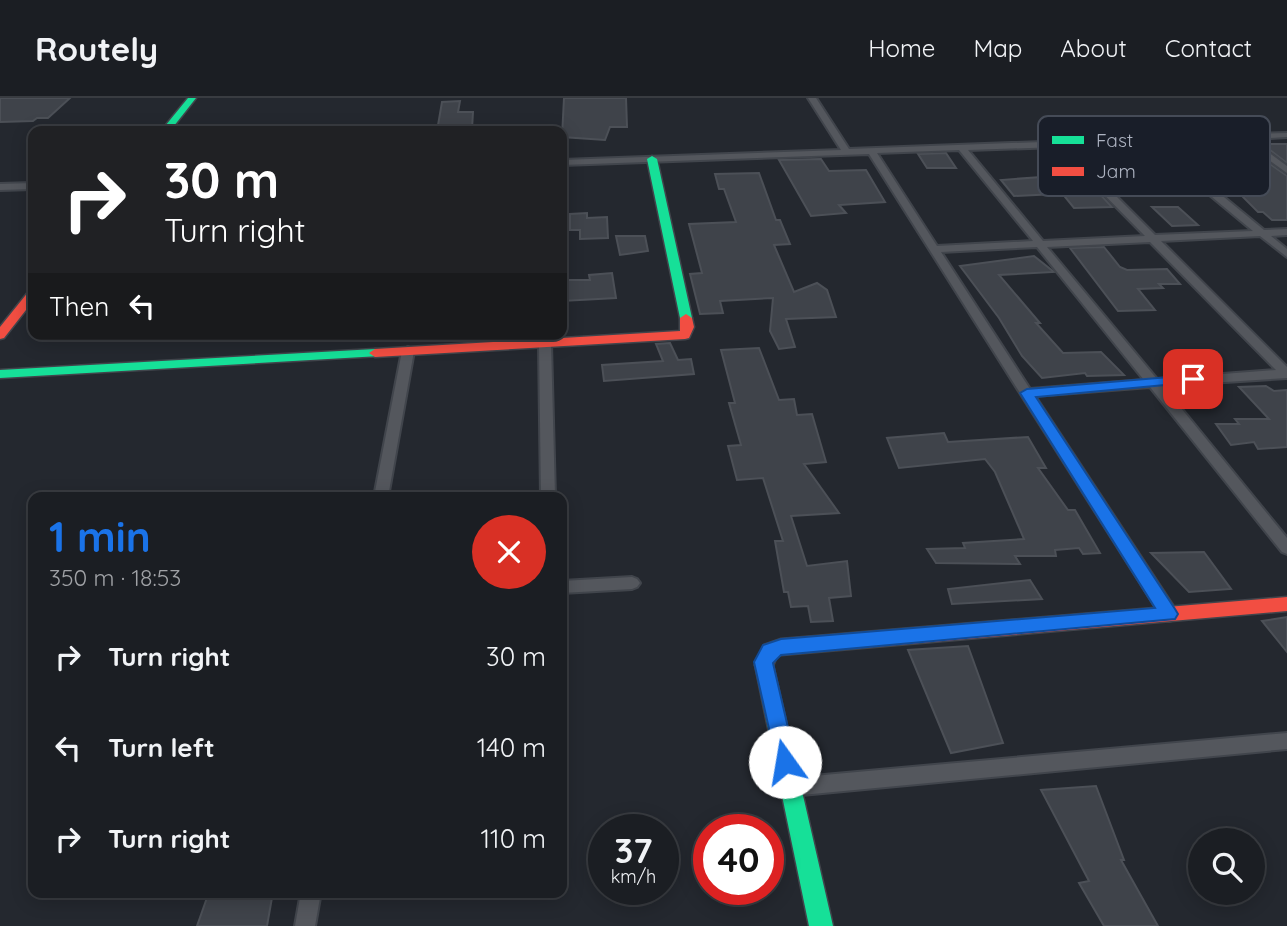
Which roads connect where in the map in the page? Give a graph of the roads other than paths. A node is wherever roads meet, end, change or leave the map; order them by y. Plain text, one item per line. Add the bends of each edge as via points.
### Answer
1 (192, 98) edge
2 (813, 98) edge
3 (169, 126) edge
4 (1038, 146) edge
5 (962, 148) junction
6 (871, 151) junction
7 (847, 152) junction
8 (1270, 158) edge
9 (652, 159) junction
10 (567, 163) edge
11 (1287, 170) edge
12 (28, 186) edge
13 (0, 187) edge
14 (1111, 196) edge
15 (1216, 196) edge
16 (1287, 232) edge
17 (1261, 233) junction
18 (1153, 238) junction
19 (1042, 244) junction
20 (934, 250) junction
21 (1287, 254) edge
22 (28, 300) edge
23 (0, 335) edge
24 (545, 344) junction
25 (408, 351) junction
26 (0, 374) edge
27 (1287, 374) edge
28 (1152, 382) junction
29 (1027, 393) junction
30 (382, 492) edge
31 (548, 492) edge
32 (1287, 548) edge
33 (632, 583) dead end
34 (567, 587) edge
35 (1287, 604) edge
36 (1169, 614) junction
37 (1287, 741) edge
38 (791, 787) junction
39 (310, 898) edge
40 (305, 926) edge
41 (821, 926) edge

1 - 3 street
2 - 7 street
4 - 5 street
5 - 6 street
5 - 19 street
6 - 7 street
6 - 20 street
7 - 9 street
8 - 11 street
9 - 10 street
9 - 24 street via 687,332
12 - 13 street
14 - 18 street
15 - 17 street
16 - 17 street
17 - 18 street
17 - 21 street
18 - 19 street
18 - 27 street
19 - 20 street
19 - 28 street
20 - 29 street
22 - 23 street
24 - 25 street
24 - 31 street
25 - 26 street
25 - 30 street
27 - 28 street
28 - 29 street
28 - 32 street
29 - 36 street
33 - 34 street
35 - 36 street
36 - 38 street via 770,651 763,662
37 - 38 street
38 - 41 street
39 - 40 street

